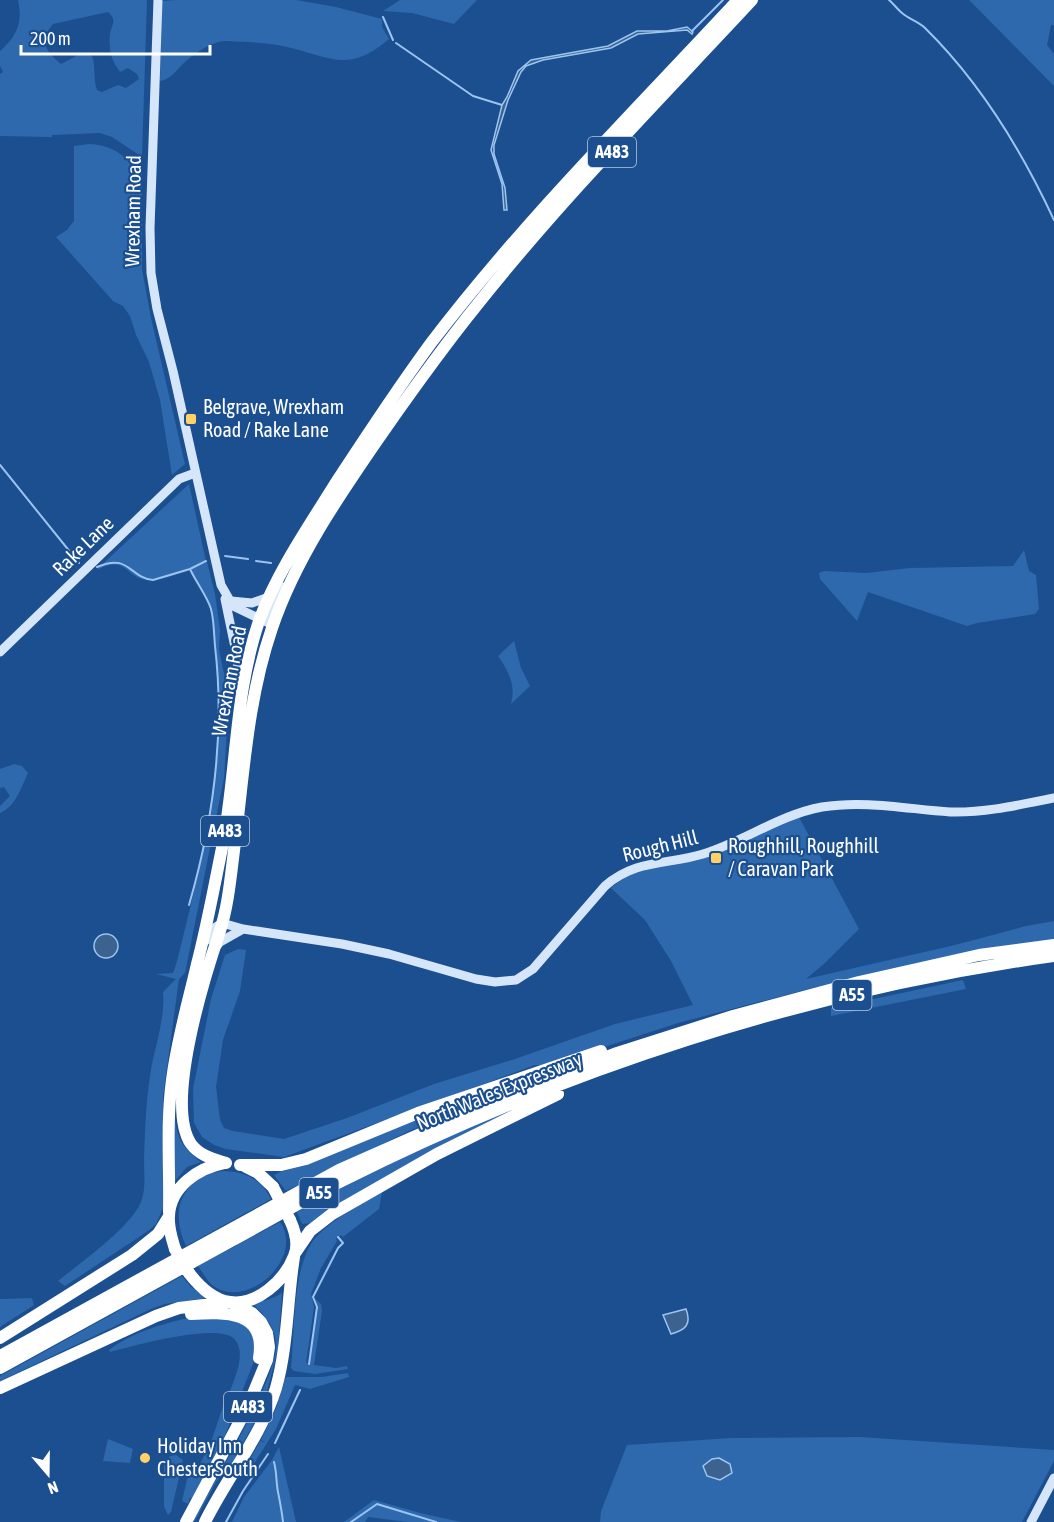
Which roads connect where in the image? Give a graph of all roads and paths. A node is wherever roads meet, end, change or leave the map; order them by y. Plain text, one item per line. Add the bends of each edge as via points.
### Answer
1 (158, 0) edge
2 (738, 0) edge
3 (752, 0) edge
4 (195, 473) junction
5 (226, 597) junction
6 (269, 597) junction
7 (267, 622) junction
8 (0, 652) edge
9 (241, 703) junction
10 (1054, 798) edge
11 (222, 923) junction
12 (243, 929) junction
13 (1054, 945) edge
14 (213, 950) junction
15 (1054, 956) edge
16 (199, 958) junction
17 (733, 1016) junction
18 (655, 1052) junction
19 (226, 1163) junction
20 (240, 1165) junction
21 (169, 1215) junction
22 (295, 1255) junction
23 (231, 1302) junction
24 (0, 1338) edge
25 (103, 1342) junction
26 (0, 1356) edge
27 (0, 1368) edge
28 (0, 1388) edge
29 (248, 1406) junction
30 (1054, 1478) edge
31 (186, 1522) edge
32 (205, 1522) edge
33 (1031, 1522) edge

1 - 4 street, Wrexham Road via 151,273
2 - 6 highway, A483 via 538,215 431,343 347,466
3 - 7 highway, A483 via 548,221 475,307 360,465
4 - 5 street, Wrexham Road via 217,574
4 - 8 street, Rake Lane via 179,479
5 - 6 street via 252,603
5 - 7 street, Wrexham Road via 239,610
5 - 9 street
6 - 7 highway, A483
7 - 9 highway, Wrexham Road / A483 via 247,665
7 - 11 highway, Wrexham Road / A483
9 - 16 highway, Wrexham Road / A483 via 231,797
10 - 12 street, Rough Hill via 970,812 874,805 822,807 771,823 702,855 635,868 605,886 533,969 516,980 476,979 352,946
11 - 12 street, Rough Hill
11 - 14 highway, Wrexham Road / A483
11 - 16 street via 211,930
12 - 14 street
13 - 17 highway, North Wales Expressway / A55 via 979,955
14 - 19 highway, Wrexham Road / A483 via 183,1080 183,1121 194,1148
15 - 18 highway, North Wales Expressway / A55 via 981,966 862,993
16 - 21 highway, Wrexham Road / A483 via 171,1084
17 - 20 highway via 650,1036 559,1065 418,1113 306,1159 281,1165
17 - 26 highway, North Wales Expressway / A55 via 614,1054 515,1092 349,1166
18 - 22 highway via 573,1086 437,1154 332,1214 310,1231
18 - 27 highway, North Wales Expressway / A55 via 515,1103 341,1181
19 - 20 highway
19 - 21 highway via 191,1176 177,1194
20 - 22 highway, bridge via 258,1173 273,1187 290,1220 296,1240
21 - 23 highway, bridge via 175,1249 189,1273 206,1291
21 - 24 highway via 158,1234 132,1255
22 - 23 highway via 269,1290 254,1298
22 - 32 highway, A483 via 275,1389 255,1436
23 - 25 highway via 171,1311
23 - 29 highway, A483 via 252,1313 267,1334 267,1360
25 - 28 highway
25 - 29 highway via 187,1314 220,1312 244,1318 256,1331 261,1346 249,1387
29 - 31 highway, A483
30 - 33 street

